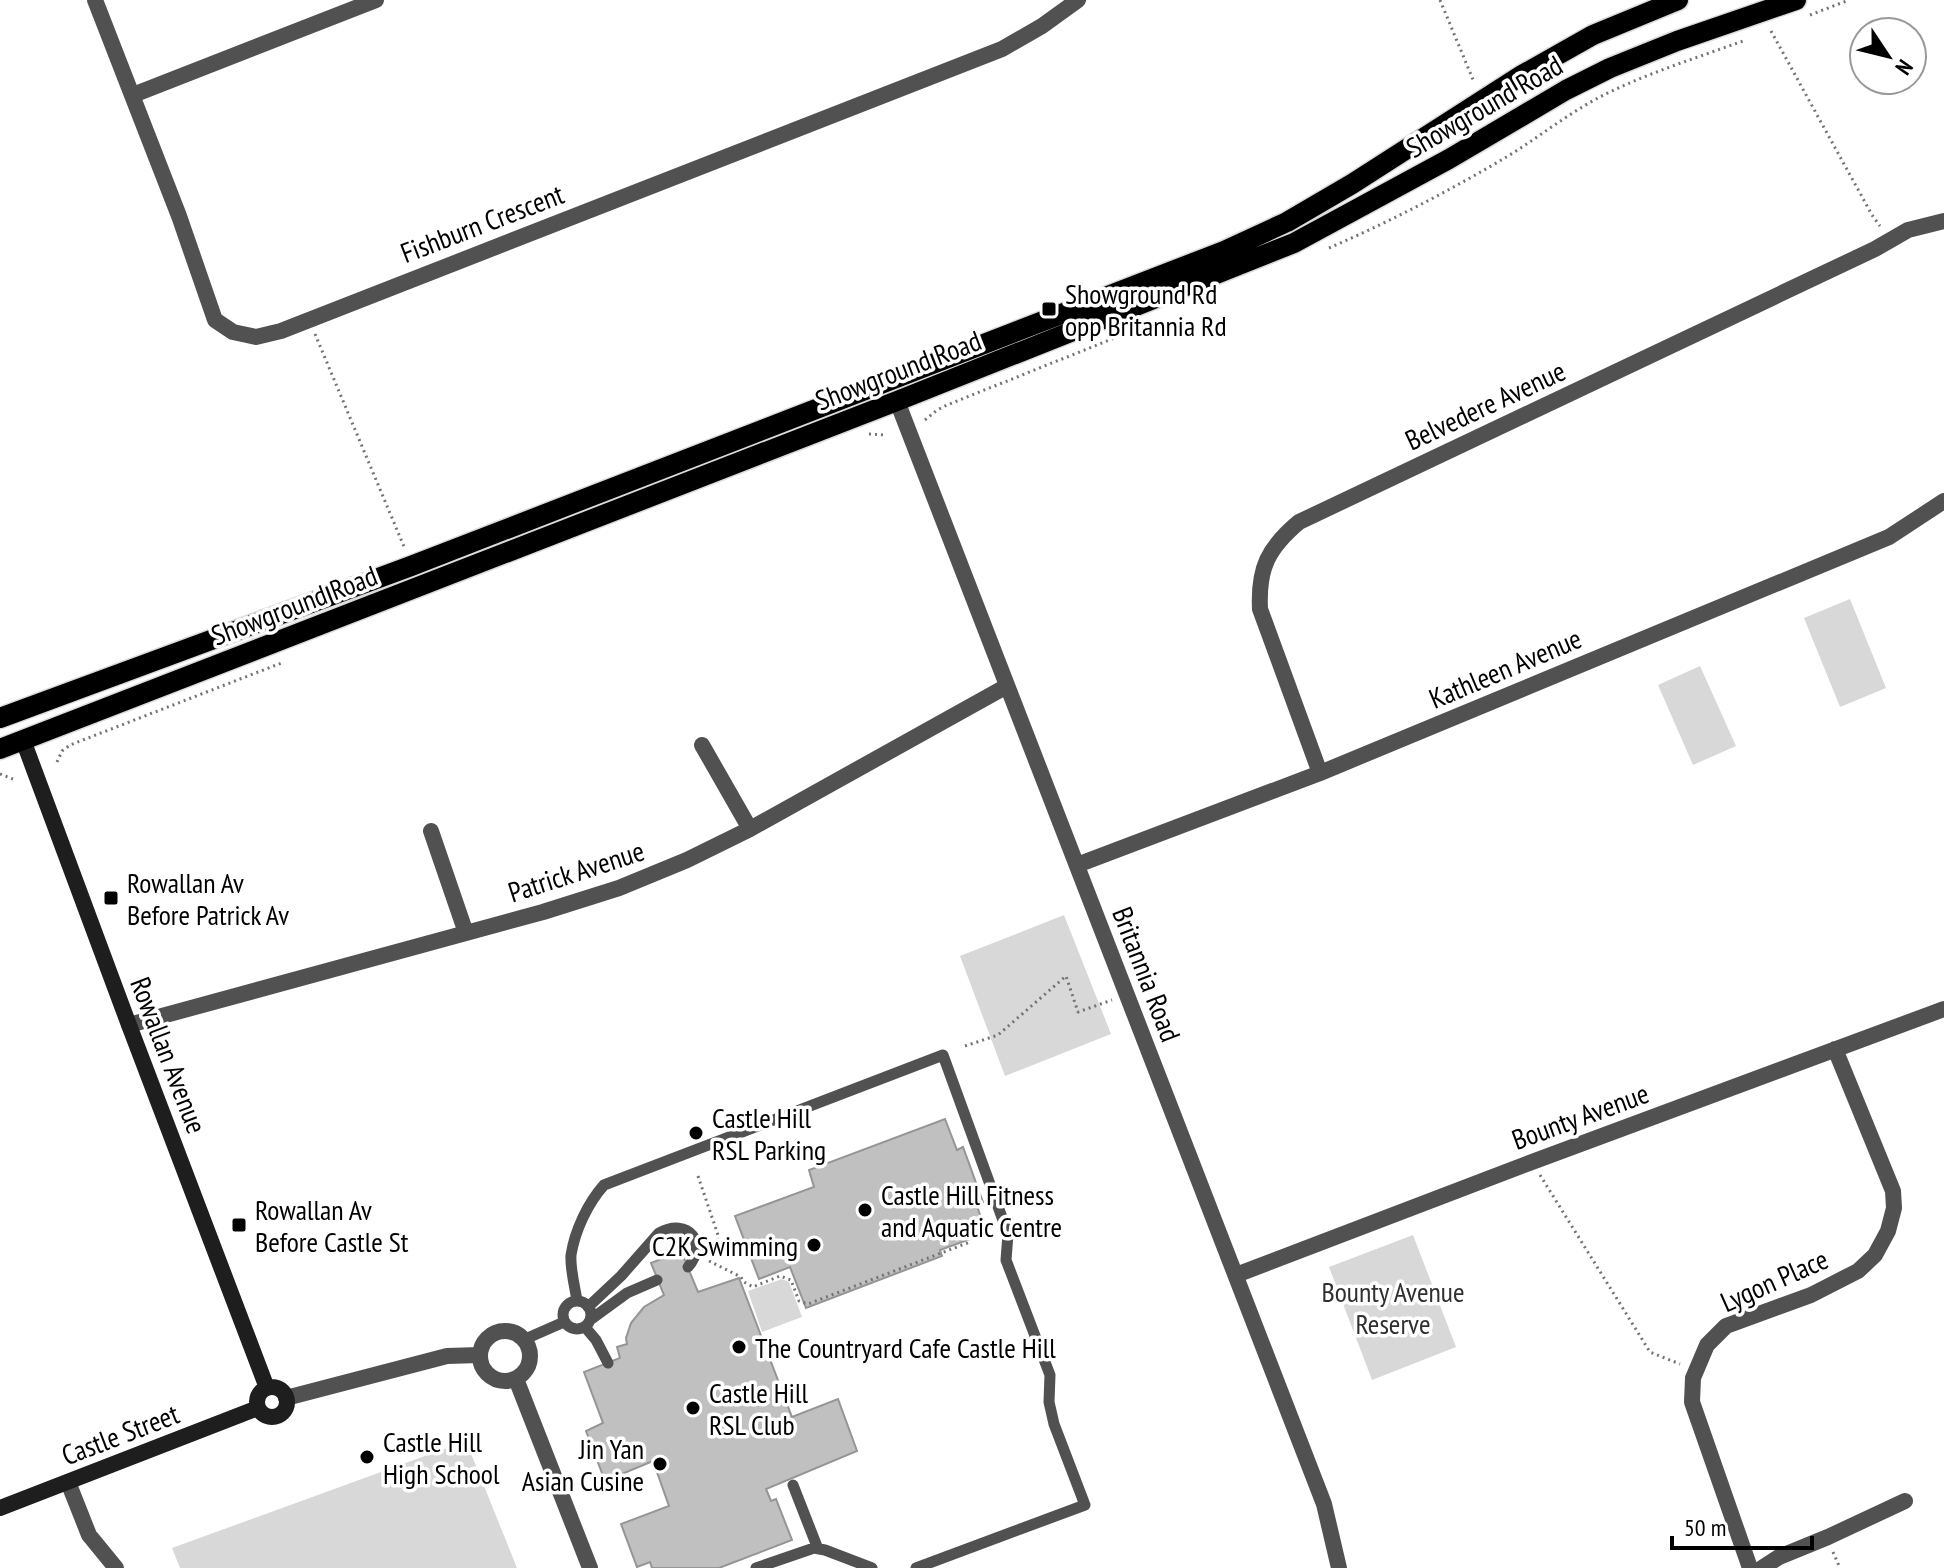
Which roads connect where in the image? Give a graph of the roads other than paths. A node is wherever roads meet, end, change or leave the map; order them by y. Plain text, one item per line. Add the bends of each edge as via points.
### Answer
1 (95, 0) edge
2 (376, 0) edge
3 (1078, 0) edge
4 (1678, 0) edge
5 (1796, 0) edge
6 (133, 95) junction
7 (1944, 221) edge
8 (897, 401) junction
9 (1944, 501) edge
10 (1007, 686) junction
11 (6, 715) edge
12 (23, 740) junction
13 (702, 745) dead end
14 (0, 749) edge
15 (1320, 773) junction
16 (750, 829) junction
17 (431, 831) dead end
18 (1077, 865) junction
19 (466, 933) junction
20 (1944, 1009) edge
21 (129, 1025) junction
22 (1835, 1049) junction
23 (688, 1267) dead end
24 (1236, 1275) junction
25 (657, 1280) dead end
26 (577, 1301) junction
27 (588, 1307) junction
28 (564, 1322) junction
29 (588, 1324) junction
30 (523, 1340) junction
31 (480, 1355) junction
32 (608, 1363) dead end
33 (516, 1379) junction
34 (267, 1388) junction
35 (286, 1398) junction
36 (258, 1408) junction
37 (68, 1482) junction
38 (793, 1485) dead end
39 (1905, 1501) dead end
40 (0, 1508) edge
41 (818, 1549) junction
42 (116, 1568) edge
43 (590, 1568) edge
44 (756, 1568) edge
45 (872, 1568) edge
46 (916, 1568) edge
47 (1339, 1568) edge
48 (1750, 1568) edge
49 (1762, 1568) edge

1 - 6 street, Fishburn Crescent
2 - 6 street
3 - 6 street, Fishburn Crescent via 1002,49 256,337 233,332 215,320
4 - 11 main road, Showground Road via 1593,35 1352,184 1224,251 411,566
5 - 8 main road, Showground Road via 1610,68 1294,243
7 - 15 street, Belvedere Avenue via 1908,230 1299,522 1282,536 1263,570 1260,609
8 - 10 street, Britannia Road
8 - 12 main road, Showground Road
9 - 15 street, Kathleen Avenue via 1889,537
10 - 16 street, Patrick Avenue
10 - 18 street, Britannia Road
11 - 12 main road
12 - 14 main road, Showground Road
12 - 21 street, Rowallan Avenue
13 - 16 street
15 - 18 street, Kathleen Avenue
16 - 19 street, Patrick Avenue via 619,888
17 - 19 street
18 - 24 street, Britannia Road
19 - 21 street, Patrick Avenue
20 - 22 street, Bounty Avenue
21 - 34 street, Rowallan Avenue
22 - 24 street, Bounty Avenue
22 - 48 street, Lygon Place via 1893,1191 1888,1231 1858,1271 1811,1295 1726,1326 1707,1345 1693,1378 1692,1402
23 - 27 lane via 697,1254 693,1237 680,1227 666,1229
24 - 47 street, Britannia Road via 1324,1504
25 - 29 lane via 627,1293
26 - 27 lane
26 - 28 lane via 564,1308
26 - 46 lane via 571,1257 586,1210 604,1185 943,1055 1008,1234 1006,1260 1050,1375 1054,1424 1085,1505
27 - 29 lane
28 - 29 lane via 573,1329
28 - 30 lane
29 - 32 lane
30 - 31 street via 511,1332 492,1335
30 - 33 street via 529,1361
31 - 33 street via 492,1378
31 - 35 street via 447,1356
33 - 43 street
34 - 35 street via 279,1389
34 - 36 street via 258,1396
35 - 36 street via 277,1415 268,1416
36 - 37 street, Castle Street
37 - 40 street, Castle Street
37 - 42 street via 89,1535
38 - 41 lane
39 - 49 street
41 - 44 lane
41 - 45 lane

